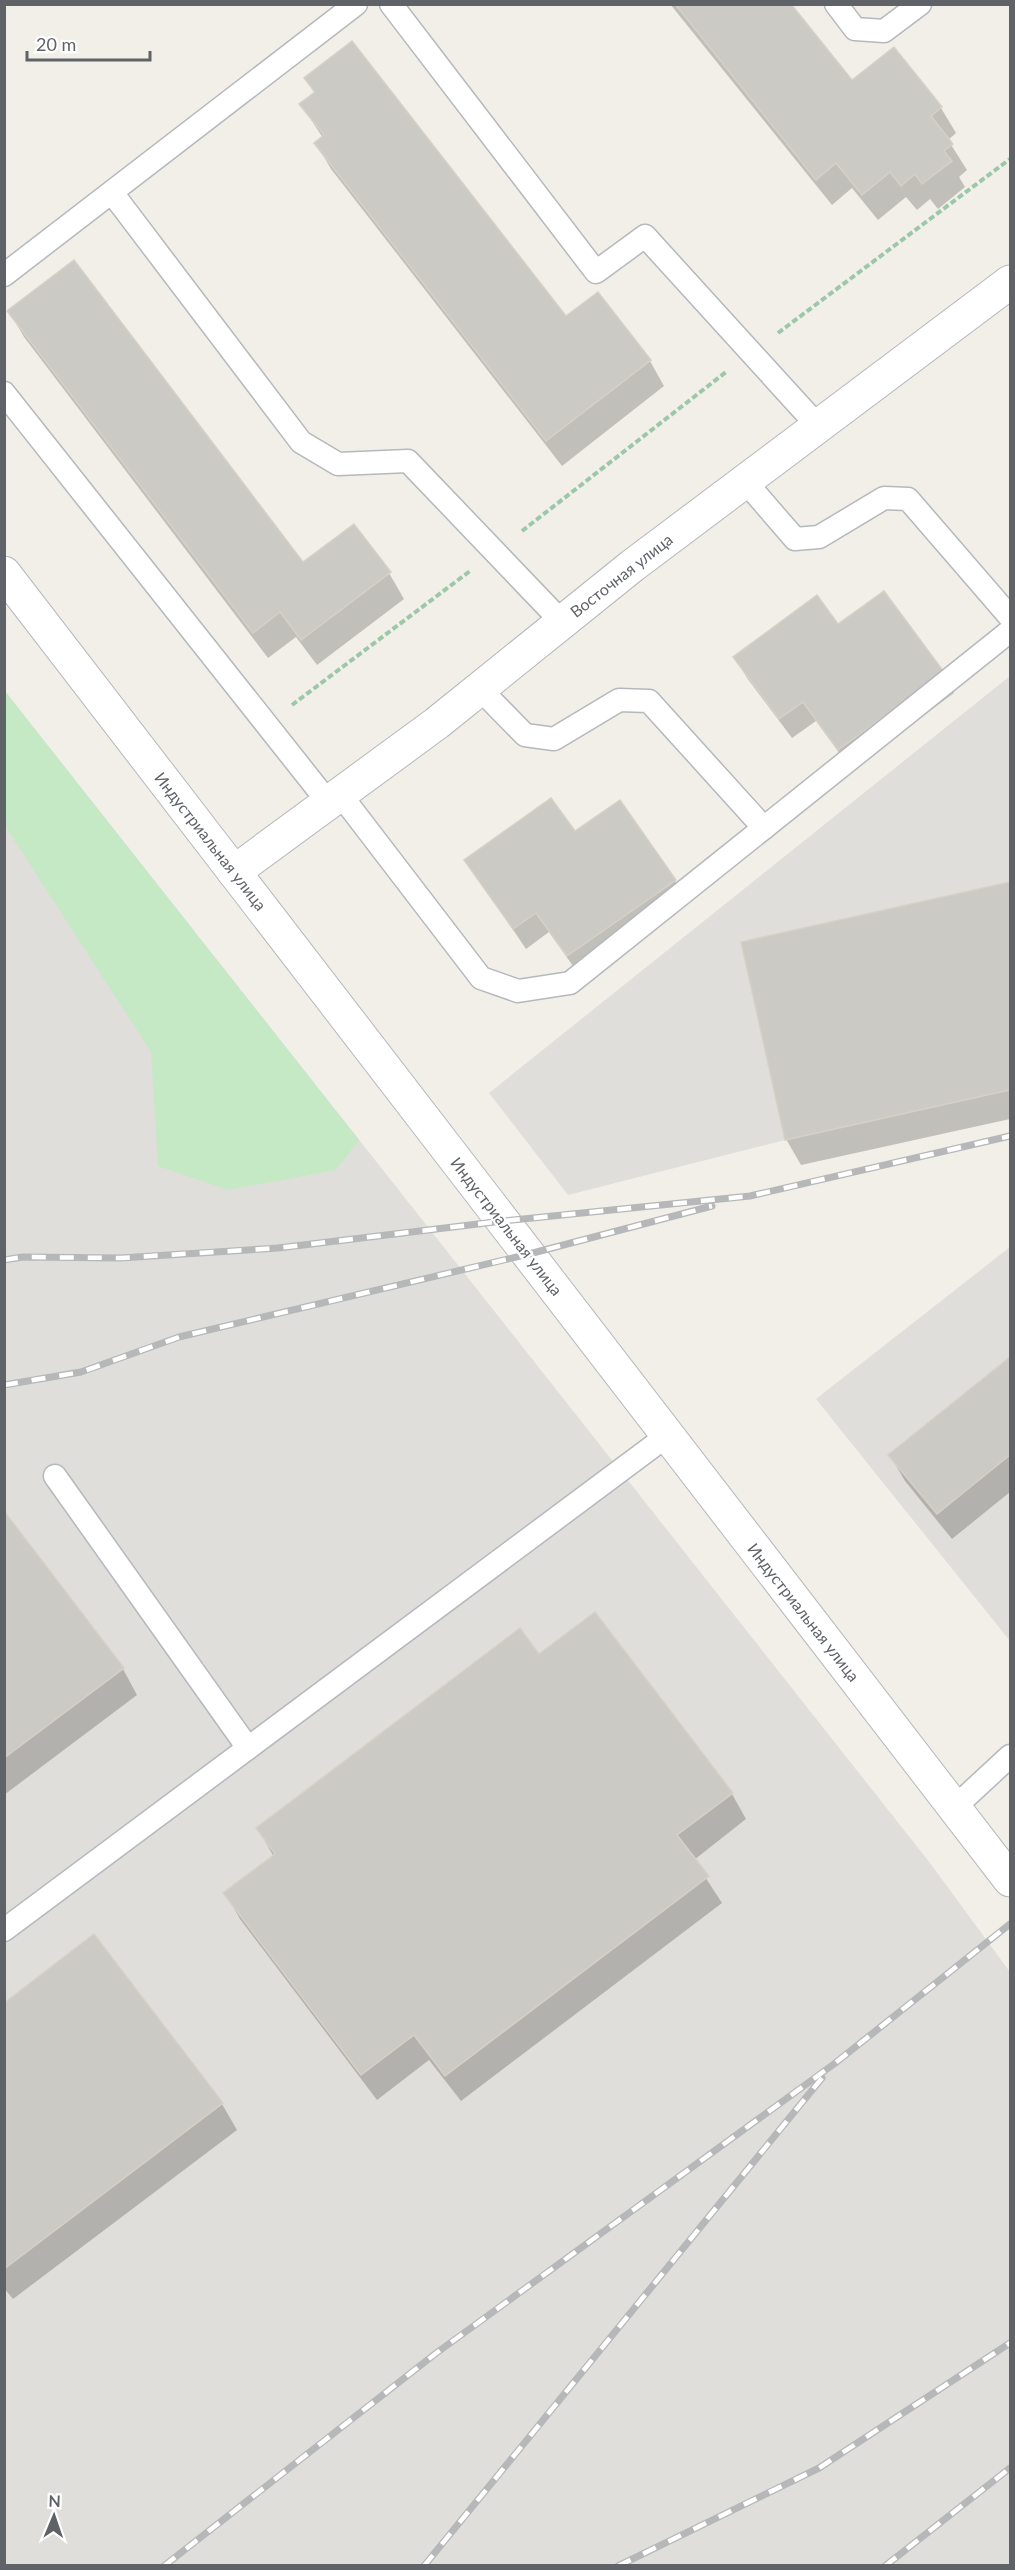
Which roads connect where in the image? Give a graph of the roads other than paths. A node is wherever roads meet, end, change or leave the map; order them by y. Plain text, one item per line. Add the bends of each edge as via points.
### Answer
1 (356, 4) edge
2 (391, 4) edge
3 (836, 4) edge
4 (920, 4) edge
5 (113, 194) junction
6 (4, 275) edge
7 (1011, 282) edge
8 (4, 393) edge
9 (817, 425) junction
10 (744, 480) junction
11 (4, 573) edge
12 (1011, 617) edge
13 (562, 622) junction
14 (1011, 632) edge
15 (479, 688) junction
16 (334, 798) junction
17 (764, 828) junction
18 (234, 872) junction
19 (668, 1435) junction
20 (55, 1476) dead end
21 (248, 1749) junction
22 (1011, 1756) edge
23 (955, 1808) junction
24 (1011, 1880) edge
25 (4, 1930) edge

1 - 5 lane
2 - 9 lane via 596,272 645,236
3 - 4 lane via 855,29 884,31
5 - 6 lane
5 - 13 lane via 301,442 338,464 408,461
7 - 9 street, Восточная улица
8 - 16 lane via 265,726
9 - 10 street, Восточная улица
10 - 12 lane via 795,539 819,537 884,498 908,499
10 - 13 street, Восточная улица
11 - 18 street, Индустриальная улица
13 - 15 street, Восточная улица
14 - 17 lane
15 - 16 street, Восточная улица
15 - 17 lane via 525,735 554,739 619,699 649,700
16 - 17 lane via 481,978 518,991 570,983
16 - 18 street, Восточная улица
18 - 19 street, Индустриальная улица
19 - 21 lane
19 - 23 street, Индустриальная улица
20 - 21 lane
21 - 25 lane
22 - 23 lane
23 - 24 street, Индустриальная улица

